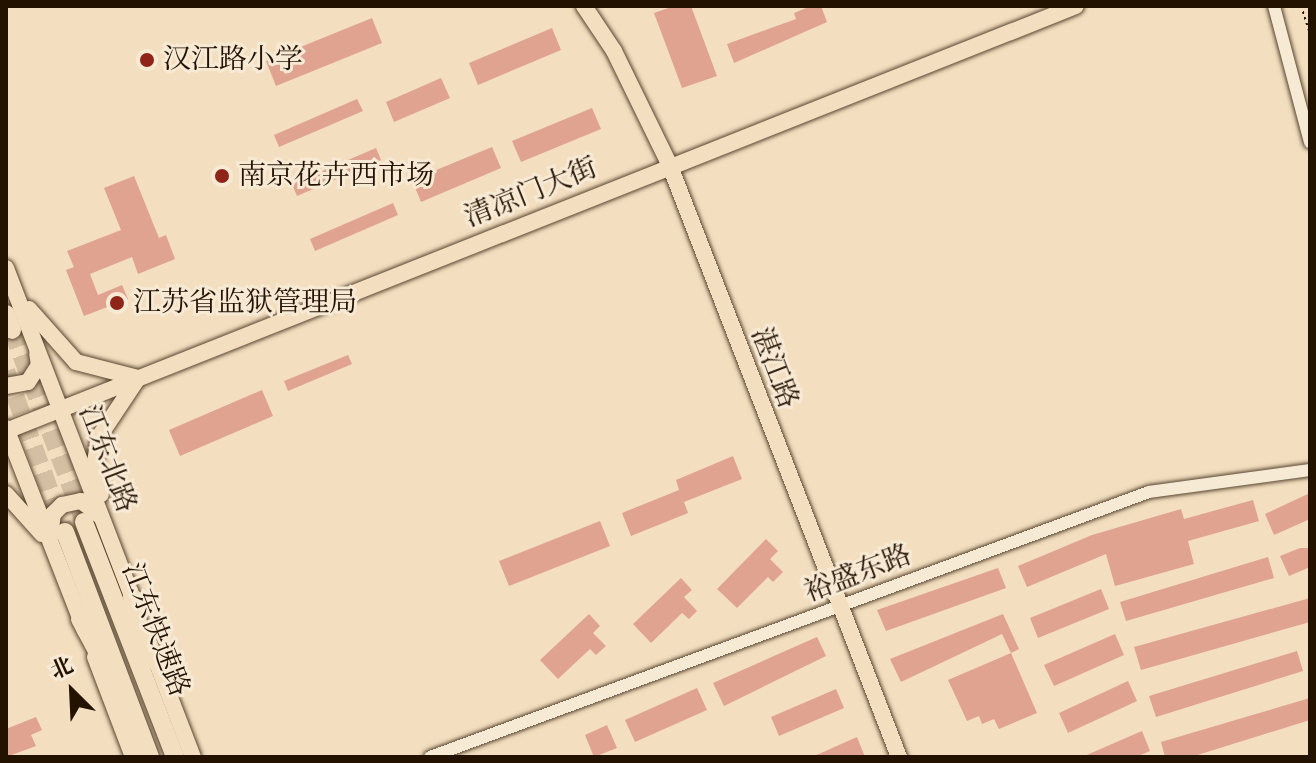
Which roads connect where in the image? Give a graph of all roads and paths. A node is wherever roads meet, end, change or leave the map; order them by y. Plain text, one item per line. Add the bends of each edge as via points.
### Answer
1 (584, 6) edge
2 (1076, 6) edge
3 (1274, 6) edge
4 (1301, 6) edge
5 (1310, 33) edge
6 (1310, 142) edge
7 (670, 166) junction
8 (7, 272) edge
9 (37, 348) junction
10 (138, 378) junction
11 (6, 386) edge
12 (61, 409) junction
13 (6, 430) edge
14 (1310, 470) edge
15 (6, 494) edge
16 (97, 522) junction
17 (56, 540) junction
18 (132, 597) junction
19 (841, 607) junction
20 (80, 619) junction
21 (161, 721) junction
22 (140, 731) junction
23 (133, 757) edge
24 (150, 757) edge
25 (175, 757) edge
26 (193, 757) edge
27 (430, 757) edge
28 (899, 757) edge

1 - 7 main road, 湛江路 via 614,51
2 - 7 main road, 清凉门大街
3 - 6 street
4 - 5 path
7 - 10 main road, 清凉门大街
7 - 19 main road, 湛江路
8 - 9 main road, 江东北路
8 - 10 main road via 39,324 76,362
9 - 11 main road via 36,373 28,382
9 - 12 main road, 江东北路
10 - 12 main road, 清凉门大街
10 - 16 main road via 99,437
12 - 13 main road, 清凉门大街
12 - 16 main road, 江东北路
13 - 17 main road
14 - 19 street, 裕盛东路 via 1149,492
15 - 17 main road
16 - 17 main road via 81,501 62,505 53,514
16 - 18 main road, 江东北路
16 - 21 highway, 江东快速路
17 - 20 main road
17 - 22 highway, 江东快速路
18 - 21 highway
18 - 26 main road, 江东北路
19 - 27 street, 裕盛东路
19 - 28 main road, 湛江路
20 - 22 highway
20 - 23 main road
21 - 25 highway, 江东快速路
22 - 24 highway, 江东快速路

